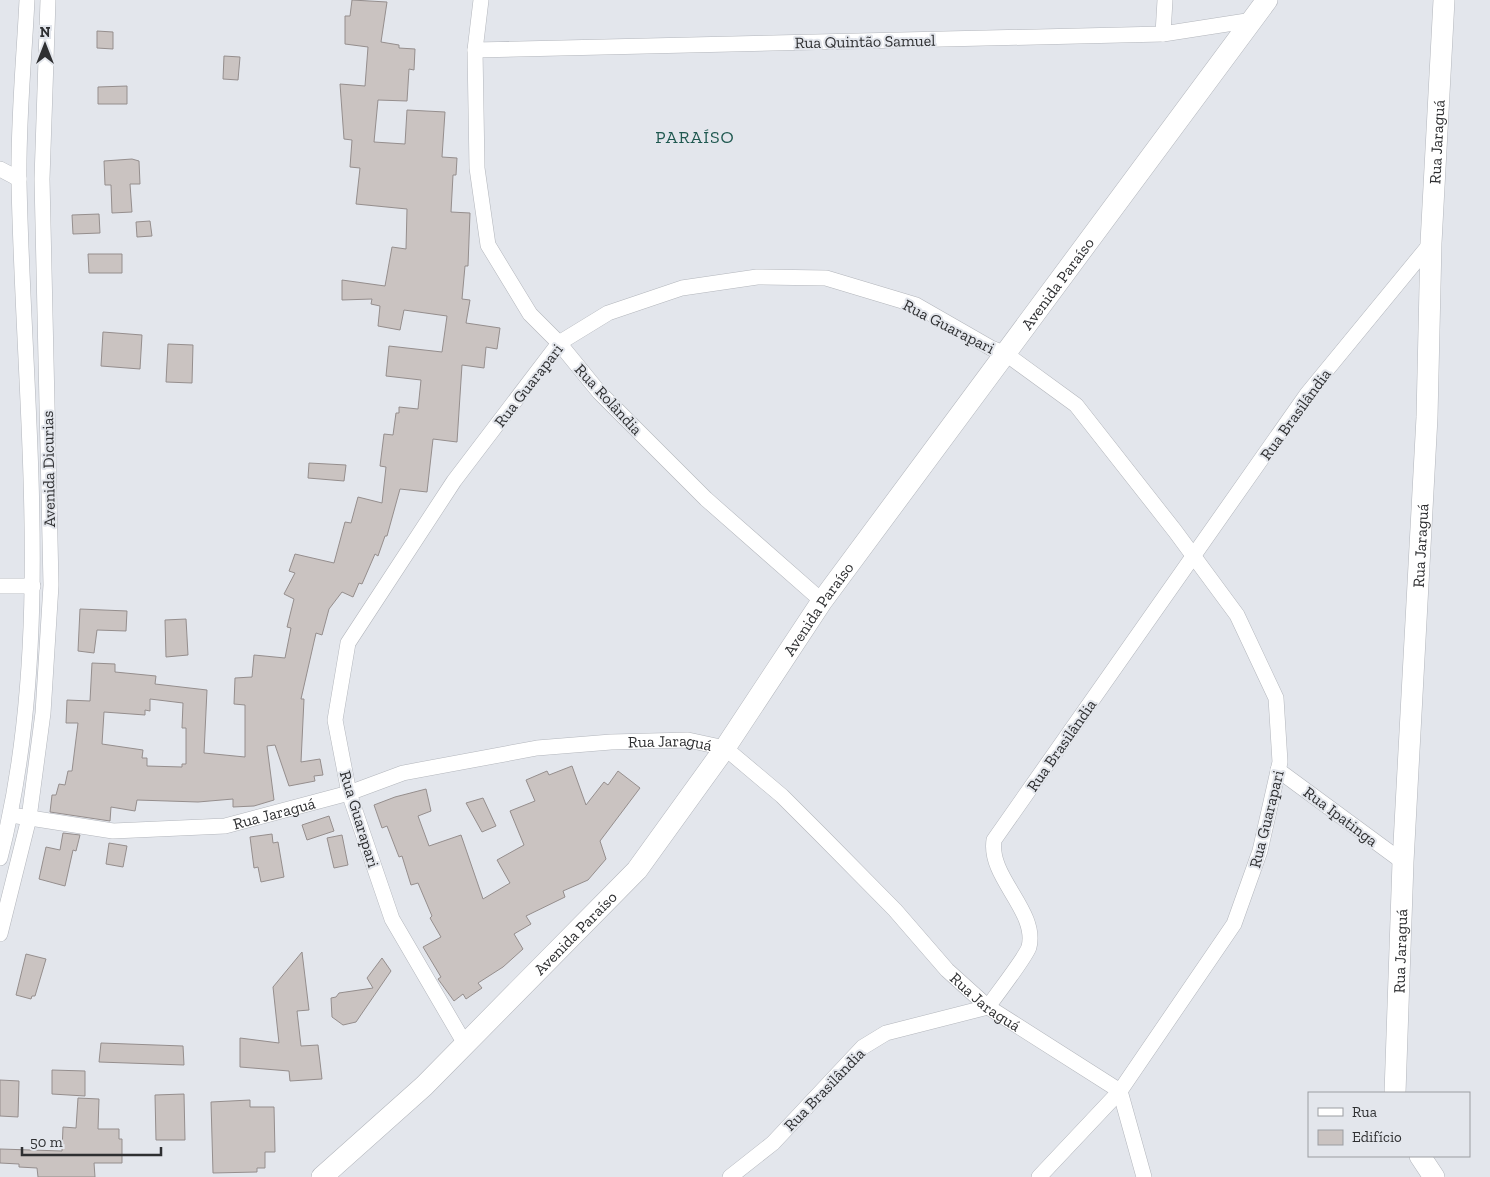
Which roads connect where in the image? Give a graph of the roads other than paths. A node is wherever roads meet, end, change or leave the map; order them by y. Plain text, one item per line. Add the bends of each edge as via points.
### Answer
1 (27, 0) edge
2 (48, 0) edge
3 (481, 0) edge
4 (1165, 0) edge
5 (1267, 0) edge
6 (1444, 0) edge
7 (1253, 20) junction
8 (1163, 34) junction
9 (475, 50) junction
10 (0, 169) edge
11 (19, 179) junction
12 (1432, 243) junction
13 (558, 343) junction
14 (1006, 354) junction
15 (1194, 557) junction
16 (0, 586) edge
17 (33, 586) junction
18 (822, 601) junction
19 (725, 748) junction
20 (1278, 770) junction
21 (349, 793) junction
22 (11, 815) junction
23 (29, 818) junction
24 (0, 858) edge
25 (1403, 862) junction
26 (0, 934) edge
27 (988, 1007) junction
28 (465, 1044) junction
29 (1120, 1091) junction
30 (1395, 1092) edge
31 (1421, 1157) edge
32 (322, 1177) edge
33 (730, 1177) edge
34 (1039, 1177) edge
35 (1144, 1177) edge
36 (1434, 1177) edge

1 - 11 street, Avenida Dicurias
2 - 23 street, Avenida Dicurias via 42,179 51,585 43,713
3 - 9 street, Rua Rolândia
4 - 8 street
5 - 7 main road, Avenida Paraíso
6 - 12 main road, Rua Jaraguá
7 - 8 street, Rua Quintão Samuel
7 - 14 main road, Avenida Paraíso
8 - 9 street, Rua Quintão Samuel
9 - 13 street, Rua Rolândia via 477,168 488,245 530,314
10 - 11 street
11 - 17 street, Avenida Dicurias
12 - 15 street, Rua Brasilândia via 1307,394
12 - 25 main road, Rua Jaraguá via 1427,417
13 - 14 street, Rua Guarapari via 608,313 682,288 757,277 826,278 916,305
13 - 18 street, Rua Rolândia via 599,392 706,499
13 - 21 street, Rua Guarapari via 454,481 348,643 335,720
14 - 15 street, Rua Guarapari via 1076,405
14 - 18 main road, Avenida Paraíso
15 - 20 street, Rua Guarapari via 1237,615 1276,698
15 - 27 street, Rua Brasilândia via 994,840 992,852 1023,915 1028,928 1029,947
16 - 17 street
17 - 22 street, Avenida Dicurias via 26,714
18 - 19 main road, Avenida Paraíso
19 - 21 street, Rua Jaraguá via 688,740 537,748 403,773
19 - 27 street, Rua Jaraguá via 808,822 895,910 947,970
19 - 28 main road, Avenida Paraíso via 637,870
20 - 25 street, Rua Ipatinga
20 - 29 street, Rua Guarapari via 1260,851 1234,924
21 - 23 street, Rua Jaraguá via 225,826 113,830
21 - 28 street, Rua Guarapari via 392,919
22 - 23 street, Rua Jaraguá
22 - 24 street, Avenida Dicurias
23 - 26 street, Avenida Dicurias
25 - 30 main road, Rua Jaraguá
27 - 29 street, Rua Jaraguá
27 - 33 street, Rua Brasilândia via 886,1032 863,1047 773,1143
28 - 32 main road, Avenida Paraíso via 424,1086
29 - 34 street, Rua Guarapari
29 - 35 street
31 - 36 main road

